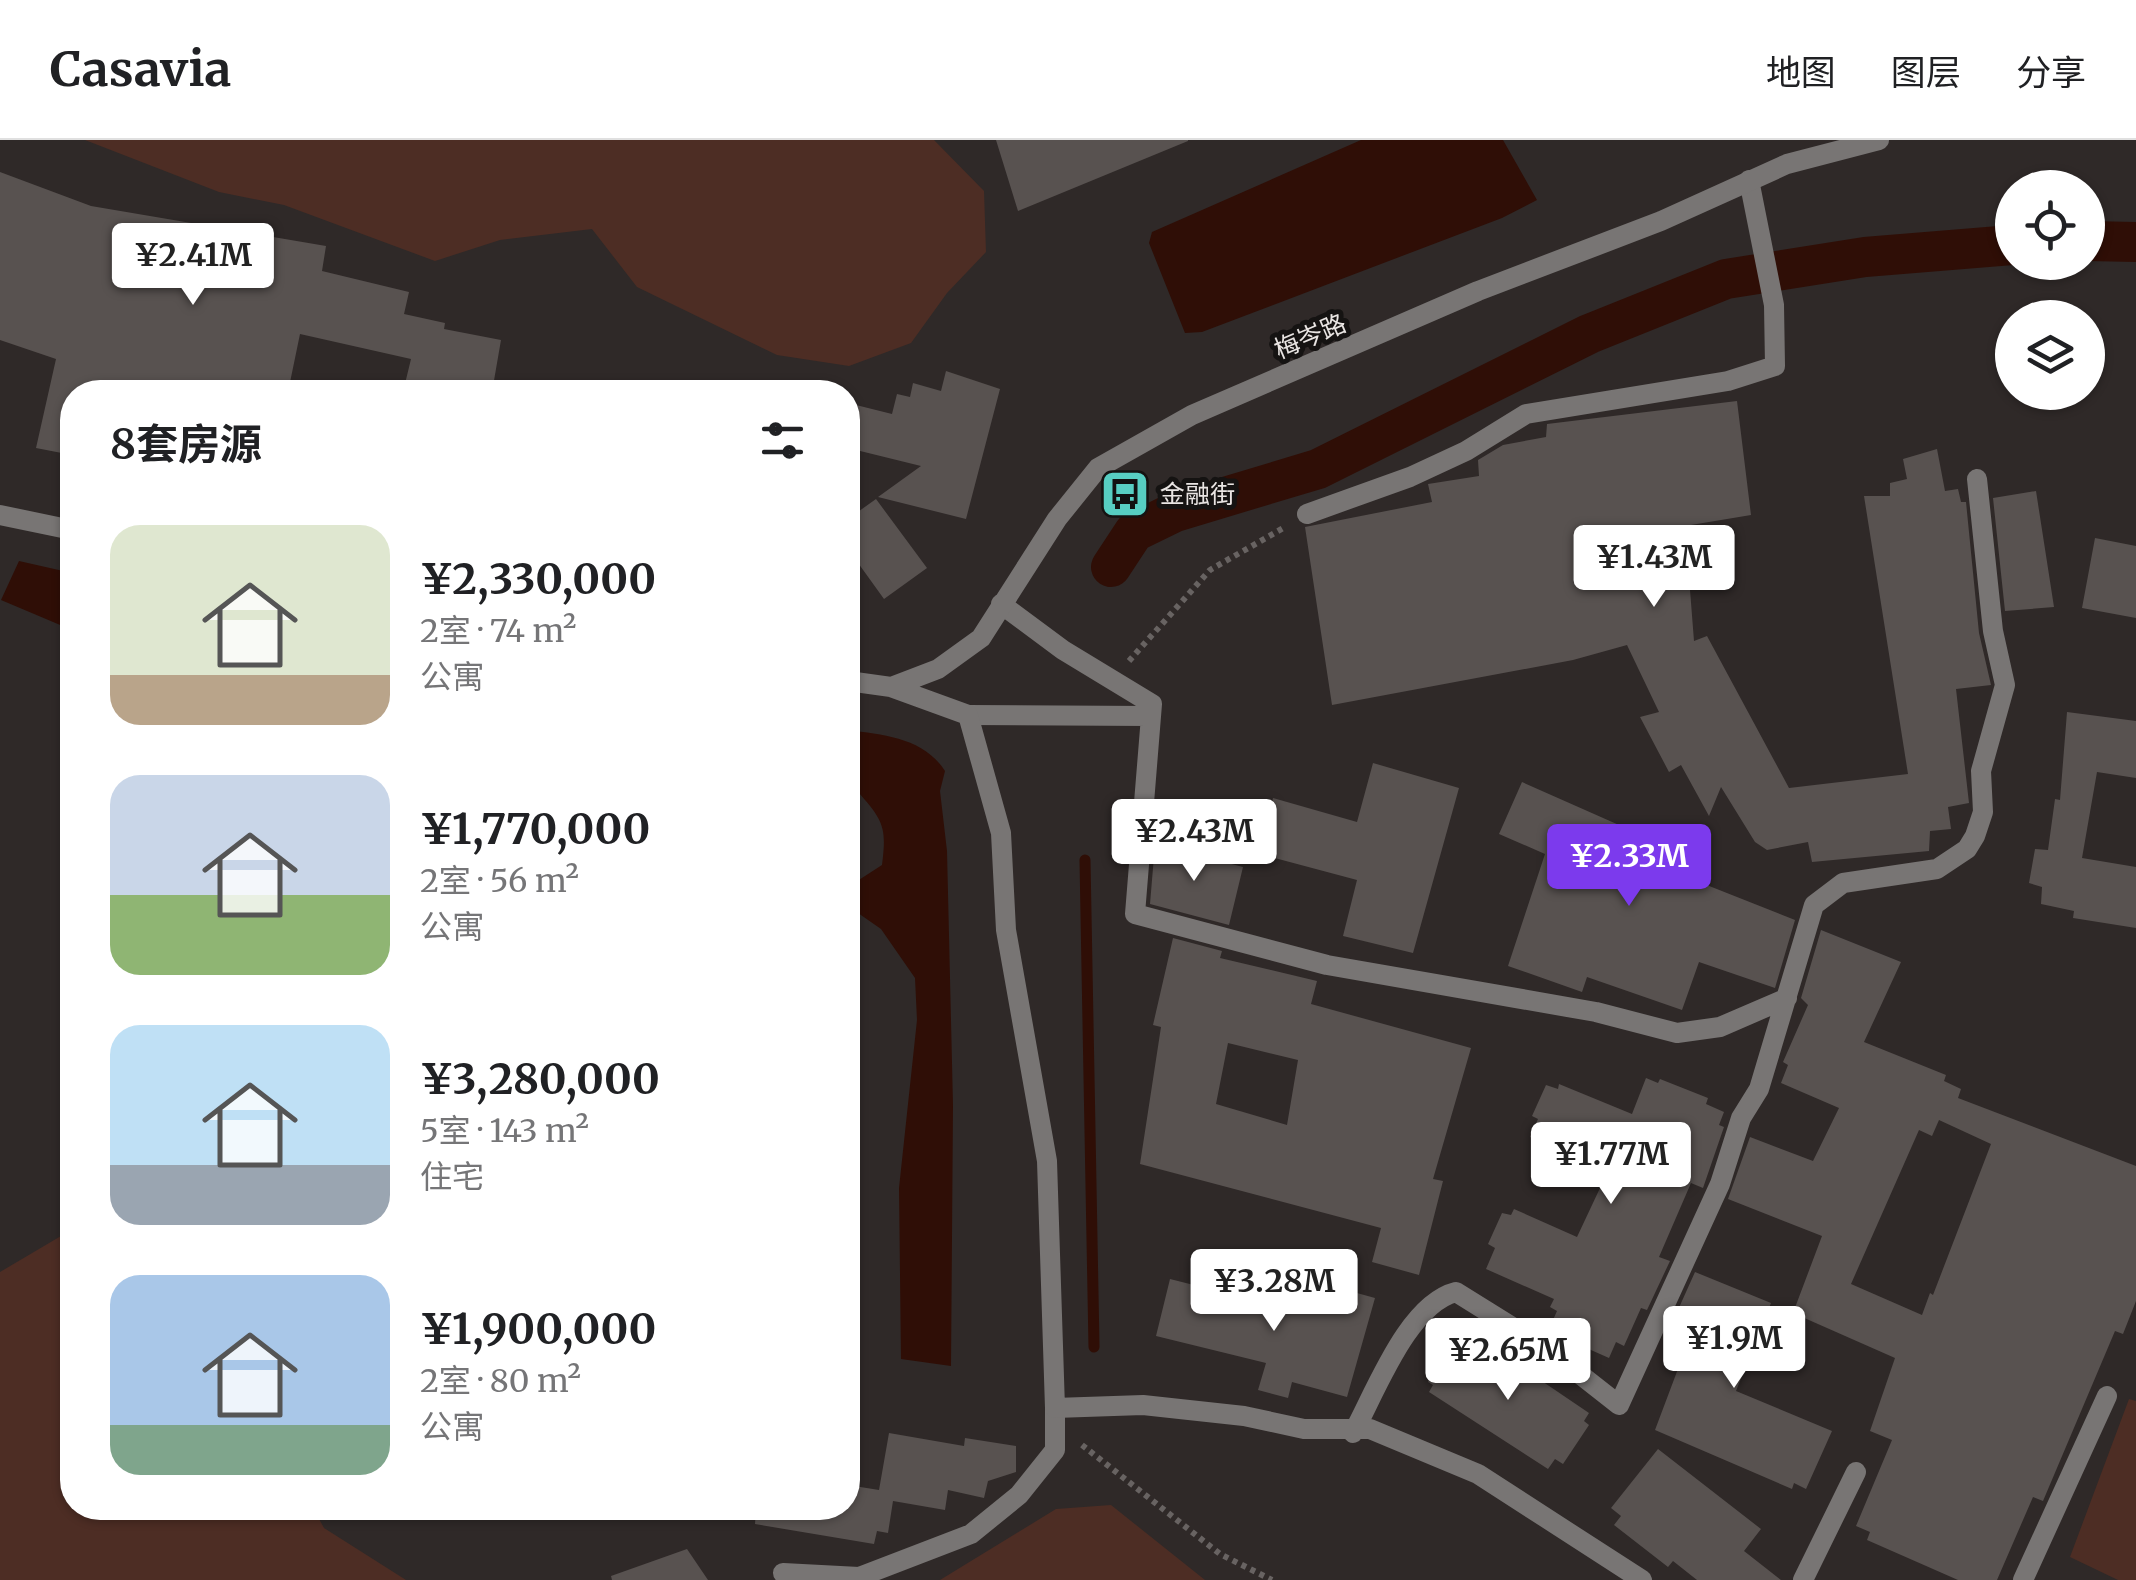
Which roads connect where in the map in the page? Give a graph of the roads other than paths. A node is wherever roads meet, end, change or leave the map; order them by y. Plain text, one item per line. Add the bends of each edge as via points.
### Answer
1 (1879, 140) edge
2 (1749, 180) junction
3 (1977, 479) dead end
4 (0, 514) edge
5 (1308, 514) road end
6 (60, 527) edge
7 (1001, 604) junction
8 (860, 683) edge
9 (891, 687) junction
10 (968, 715) junction
11 (1149, 716) junction
12 (1787, 998) junction
13 (2107, 1396) dead end
14 (1055, 1408) junction
15 (1353, 1433) junction
16 (1856, 1472) dead end
17 (783, 1573) dead end
18 (1642, 1580) edge
19 (1802, 1580) edge
20 (2023, 1580) edge

1 - 2 street, 梅岑路
2 - 5 street via 1774,305 1775,366 1526,414 1410,477
2 - 7 street, 梅岑路 via 1284,374 1129,450 1098,468
3 - 12 street via 2005,685 1981,772 1983,812 1975,836 1968,849 1937,869 1844,883 1814,905
4 - 6 street
7 - 9 street, 梅岑路 via 981,638 938,669
7 - 11 street via 1152,704
8 - 9 street, 梅岑路
9 - 10 street
10 - 11 street
10 - 14 street via 1001,833 1006,930 1047,1161
11 - 12 street via 1135,914 1326,965 1596,1012 1677,1033 1720,1027
12 - 15 street via 1720,1184 1619,1405 1549,1350 1456,1292 1437,1296 1412,1324
13 - 20 street
14 - 15 street via 1143,1405
14 - 17 street via 1056,1450 1019,1495 971,1534 858,1577
15 - 18 street via 1370,1430 1478,1474
16 - 19 street

